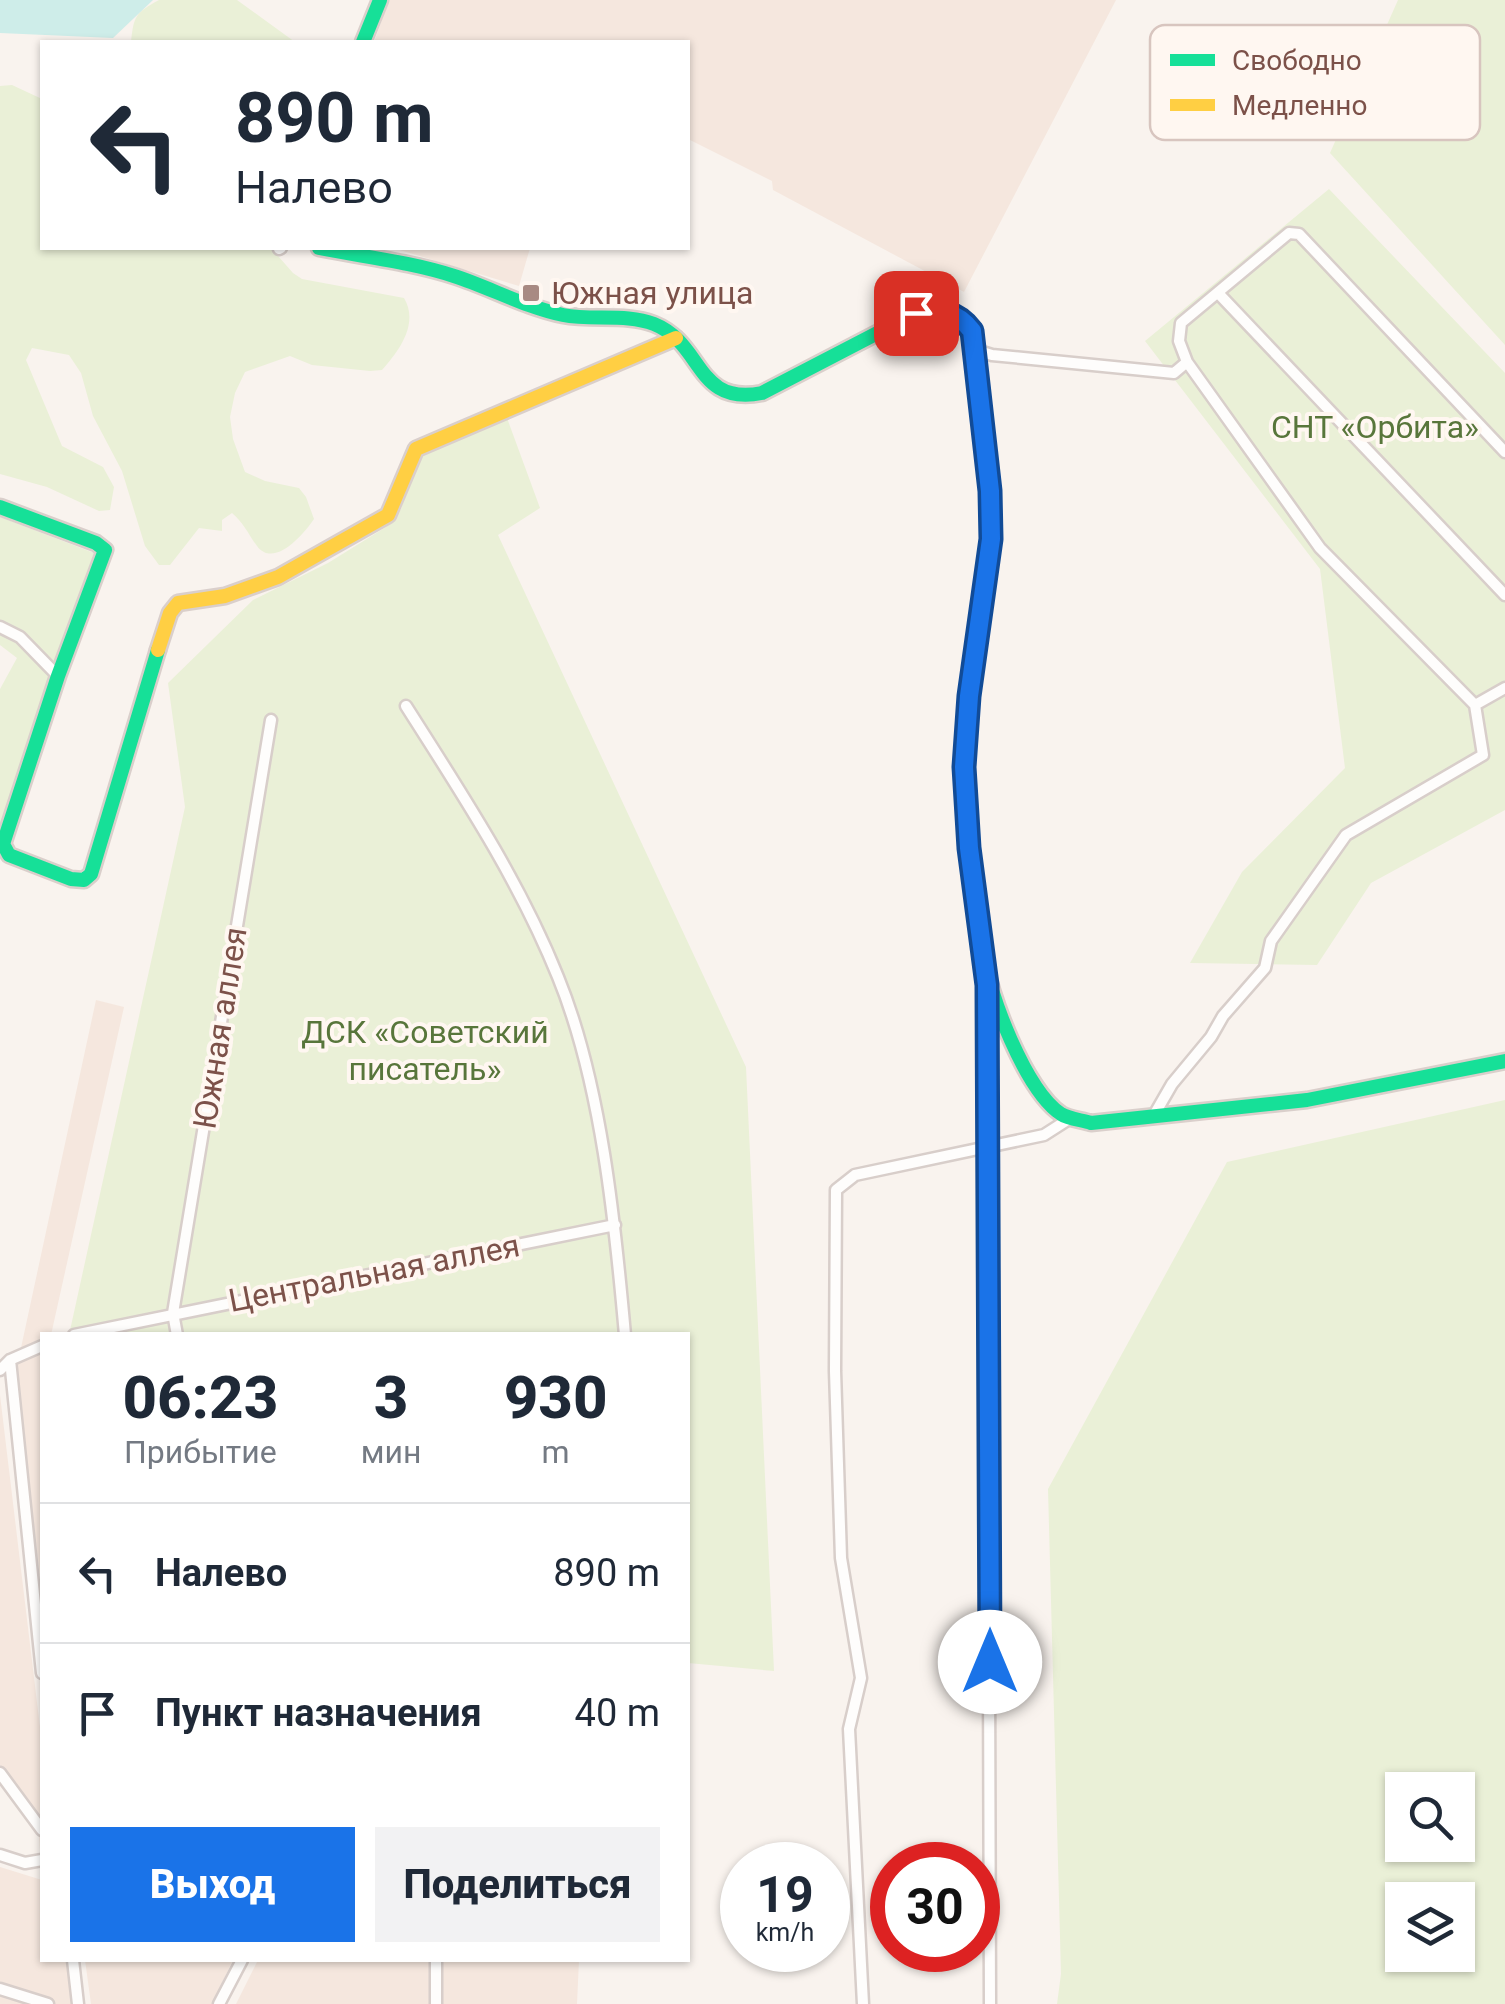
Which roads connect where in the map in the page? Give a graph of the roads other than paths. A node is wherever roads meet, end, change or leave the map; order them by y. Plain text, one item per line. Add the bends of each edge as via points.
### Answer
1 (380, 0) edge
2 (364, 40) edge
3 (328, 250) edge
4 (1219, 294) junction
5 (676, 338) junction
6 (976, 350) junction
7 (1187, 362) junction
8 (1505, 452) edge
9 (0, 507) edge
10 (1505, 594) edge
11 (0, 628) edge
12 (58, 676) junction
13 (1505, 688) edge
14 (1475, 705) junction
15 (406, 706) dead end
16 (272, 720) dead end
17 (987, 985) junction
18 (1505, 1061) edge
19 (1152, 1118) junction
20 (1069, 1119) junction
21 (988, 1147) junction
22 (615, 1225) junction
23 (173, 1313) junction
24 (88, 1332) edge
25 (176, 1332) edge
26 (625, 1332) edge
27 (40, 1347) edge
28 (10, 1360) junction
29 (0, 1370) edge
30 (40, 1653) edge
31 (0, 1773) edge
32 (40, 1827) edge
33 (0, 1855) edge
34 (40, 1860) edge
35 (73, 1962) edge
36 (241, 1962) edge
37 (436, 1962) edge
38 (0, 1989) edge
39 (48, 2004) edge
40 (78, 2004) edge
41 (219, 2004) edge
42 (436, 2004) edge
43 (864, 2004) edge
44 (990, 2004) edge

1 - 2 street
3 - 5 street via 452,276 569,316 656,324
4 - 7 street via 1181,322 1178,341
4 - 8 street via 1288,234 1299,234
4 - 10 street
5 - 6 street via 716,390 744,398 916,313 957,316 972,331
5 - 12 street via 416,449 388,515 278,577 178,603 139,705 90,874 78,881 9,855 4,844
6 - 7 street via 1174,373
6 - 17 street via 991,539 964,767
7 - 14 street via 1320,548
9 - 12 street via 104,550
11 - 12 street via 20,637
13 - 14 street
14 - 19 street via 1483,755 1346,835 1271,941 1265,968
15 - 22 street via 522,896 560,981 587,1071
16 - 23 street, Южная аллея
17 - 20 street via 1032,1079
17 - 21 street
18 - 19 street via 1307,1100
19 - 20 street
20 - 21 street via 1044,1134
21 - 43 street via 856,1175 836,1190 841,1558 861,1678 849,1729
21 - 44 street
22 - 23 street, Центральная аллея
22 - 26 street
23 - 24 street, Центральная аллея
23 - 25 street, Южная аллея
27 - 28 street
28 - 29 street
28 - 30 street
31 - 32 street
33 - 34 street
35 - 40 street
36 - 41 street
37 - 42 street
38 - 39 street

